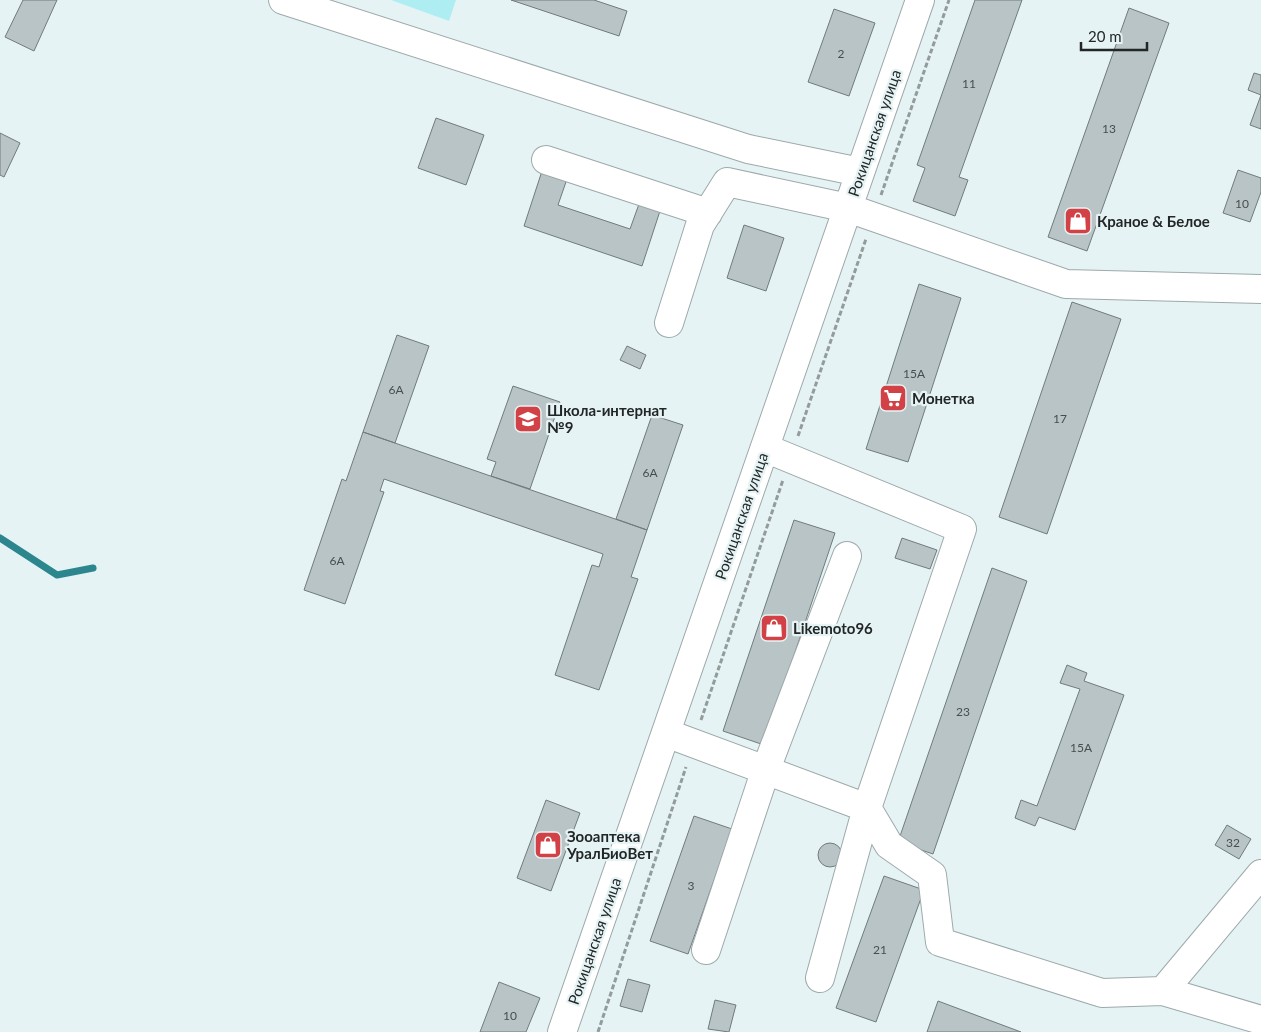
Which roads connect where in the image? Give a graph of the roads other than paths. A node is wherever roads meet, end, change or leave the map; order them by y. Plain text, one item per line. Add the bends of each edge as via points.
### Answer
1 (283, 0) edge
2 (920, 0) edge
3 (546, 160) dead end
4 (860, 172) junction
5 (848, 208) junction
6 (708, 213) junction
7 (1261, 289) edge
8 (669, 323) dead end
9 (764, 448) junction
10 (847, 556) dead end
11 (666, 733) junction
12 (766, 769) junction
13 (868, 808) junction
14 (1257, 880) edge
15 (706, 950) dead end
16 (820, 978) dead end
17 (1163, 991) junction
18 (1261, 1020) edge
19 (562, 1032) edge

1 - 4 street via 748,150
2 - 4 street, Рокицанская улица
3 - 6 street
4 - 5 street, Рокицанская улица
5 - 6 street via 728,182
5 - 7 street via 1066,284
5 - 9 street, Рокицанская улица
6 - 8 street via 700,225
9 - 11 street, Рокицанская улица
9 - 13 street via 962,529
10 - 12 street
11 - 12 street
11 - 19 street, Рокицанская улица
12 - 13 street
12 - 15 street
13 - 16 street
13 - 17 street via 889,845 932,874 940,942 1102,993
14 - 17 street
17 - 18 street

